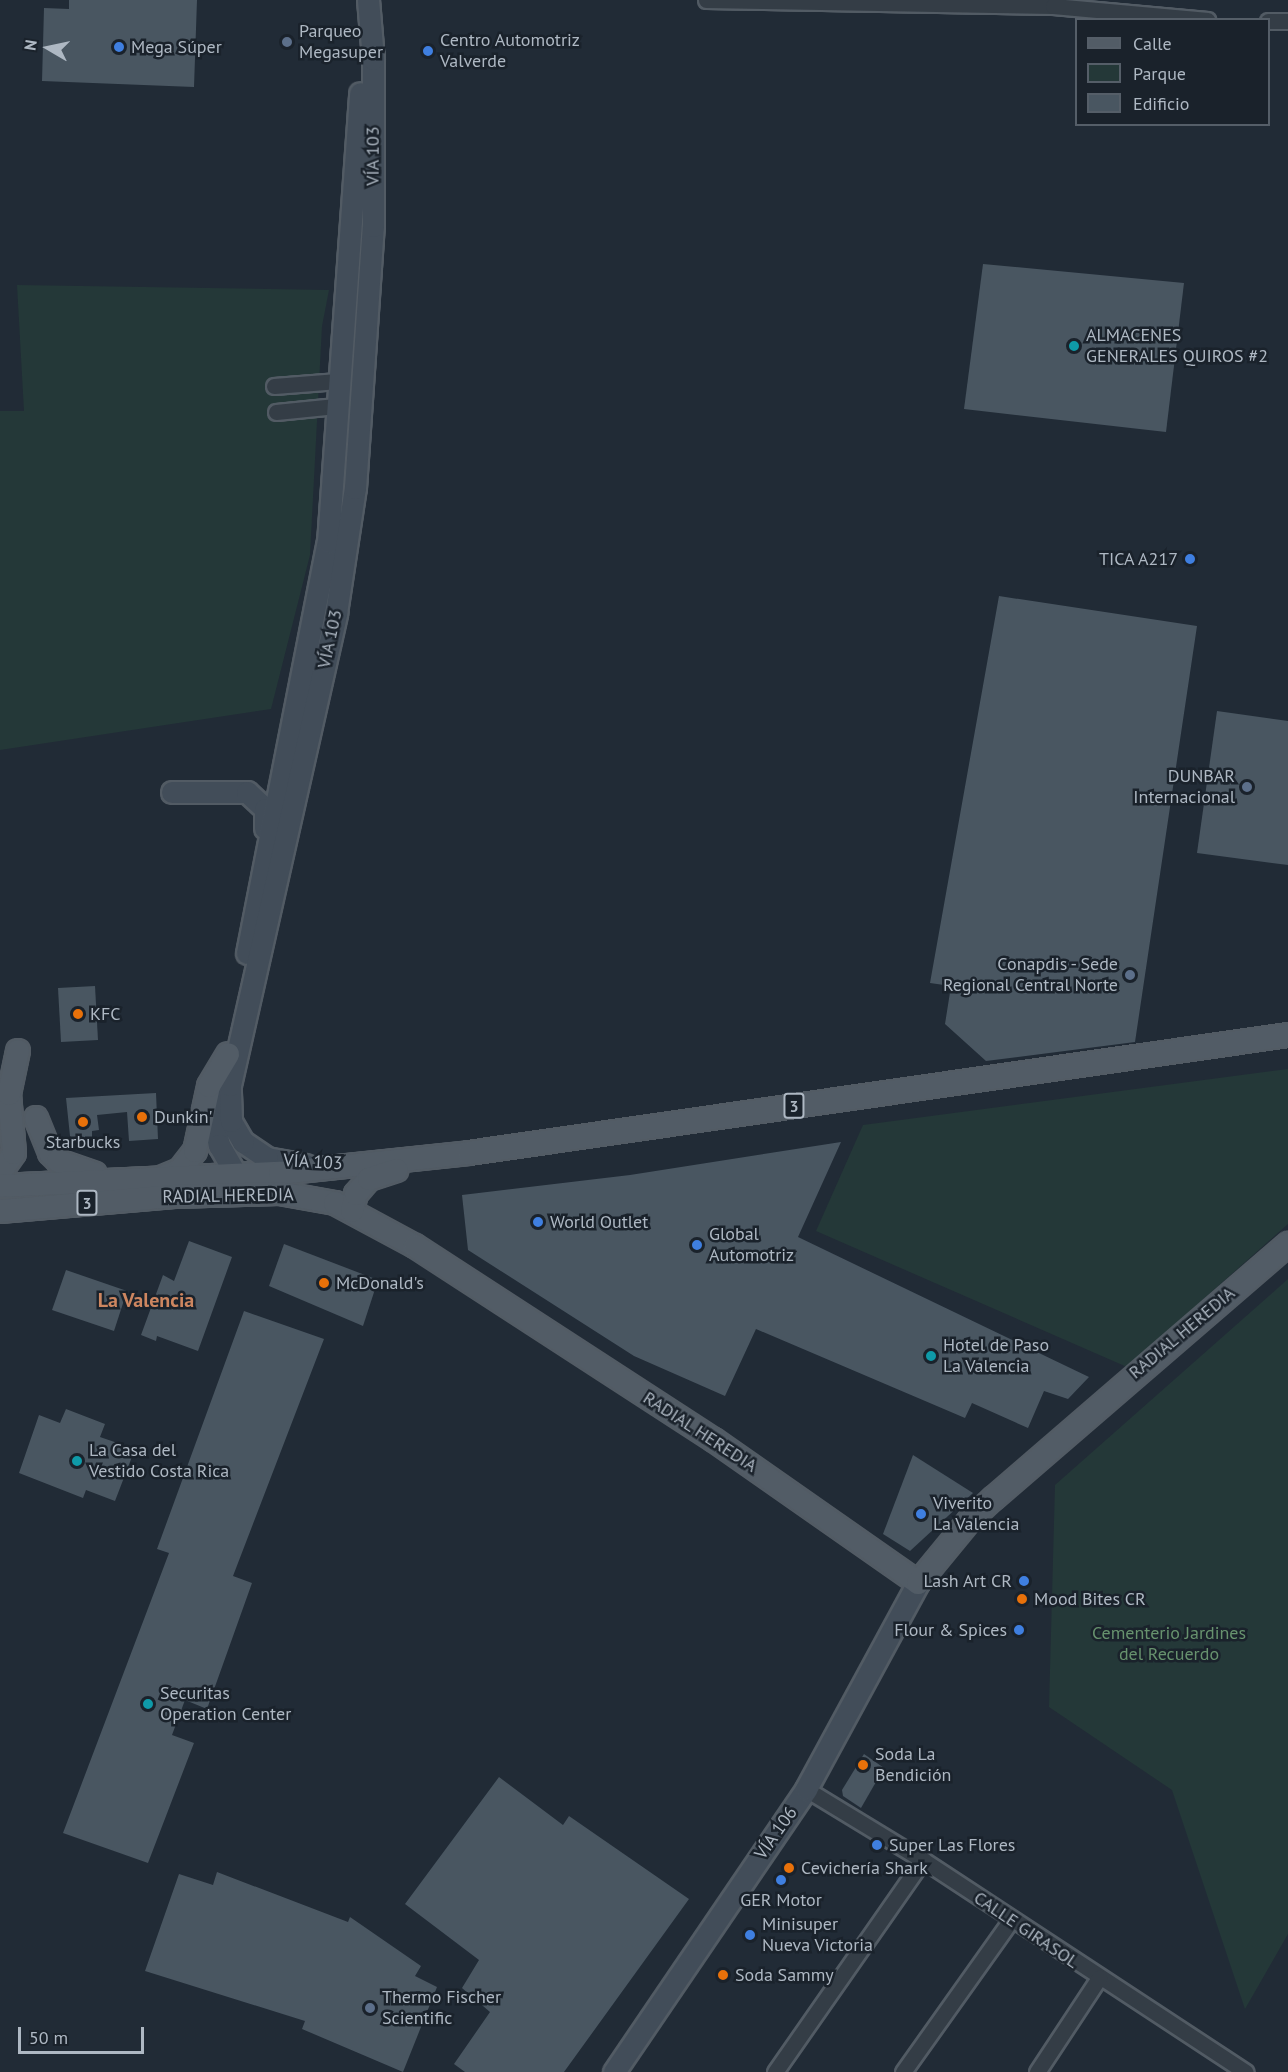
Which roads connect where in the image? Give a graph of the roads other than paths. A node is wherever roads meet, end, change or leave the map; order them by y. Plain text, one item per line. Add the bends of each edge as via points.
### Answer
1 (366, 0) edge
2 (706, 0) edge
3 (1185, 18) edge
4 (1270, 21) edge
5 (1288, 21) edge
6 (373, 133) junction
7 (274, 386) dead end
8 (340, 394) junction
9 (276, 412) dead end
10 (309, 733) junction
11 (286, 766) junction
12 (172, 792) dead end
13 (294, 812) junction
14 (246, 953) junction
15 (1288, 1035) edge
16 (18, 1051) dead end
17 (228, 1054) junction
18 (36, 1118) dead end
19 (469, 1153) junction
20 (361, 1164) junction
21 (0, 1173) edge
22 (237, 1176) junction
23 (129, 1179) junction
24 (160, 1179) junction
25 (40, 1182) junction
26 (0, 1186) edge
27 (279, 1193) junction
28 (0, 1199) edge
29 (0, 1211) edge
30 (352, 1211) junction
31 (1288, 1231) edge
32 (1288, 1244) edge
33 (1142, 1368) junction
34 (918, 1583) junction
35 (806, 1789) junction
36 (923, 1860) junction
37 (1011, 1920) junction
38 (1099, 1978) junction
39 (1045, 2069) edge
40 (614, 2072) edge
41 (775, 2072) edge
42 (903, 2072) edge
43 (1246, 2072) edge

1 - 6 main road, VÍA 103
1 - 8 main road, VÍA 103
2 - 3 street via 1053,6
4 - 5 street
6 - 8 main road via 357,281 354,380
6 - 10 main road, VÍA 103 via 373,226 355,488 338,603
7 - 8 street
8 - 9 street
8 - 10 main road via 352,413 342,526 308,696
8 - 11 main road, VÍA 103 via 328,542
10 - 11 main road
10 - 13 main road, VÍA 103
11 - 13 main road
11 - 14 main road, VÍA 103
12 - 14 main road via 247,792 265,809
13 - 20 main road, VÍA 103 via 230,1085 231,1121 243,1142 267,1158 298,1165
14 - 17 main road, VÍA 103
15 - 19 main road, RADIAL HEREDIA / 3 via 1107,1058
16 - 21 main road via 9,1094 14,1153
17 - 22 main road, VÍA 103 via 214,1122 219,1145
17 - 24 main road via 209,1086 195,1151 180,1170
18 - 23 main road via 47,1148 58,1161 79,1171
19 - 20 main road, RADIAL HEREDIA / 3
19 - 30 main road via 378,1174 356,1194
20 - 22 main road, RADIAL HEREDIA / 3
22 - 24 main road, RADIAL HEREDIA / 3
22 - 27 main road
23 - 24 main road, RADIAL HEREDIA / 3
23 - 25 main road, RADIAL HEREDIA / 3
25 - 26 main road, RADIAL HEREDIA / 3
25 - 28 main road via 29,1194
27 - 29 main road, RADIAL HEREDIA / 3 via 174,1196
27 - 30 main road, RADIAL HEREDIA / 3 via 316,1198
30 - 34 main road, RADIAL HEREDIA / 3 via 415,1246 714,1440
31 - 33 main road via 1207,1301
32 - 33 main road, RADIAL HEREDIA
33 - 34 main road, RADIAL HEREDIA via 969,1521
34 - 35 main road, VÍA 106
35 - 36 street, CALLE GIRASOL
35 - 40 main road, VÍA 106
36 - 37 street, CALLE GIRASOL
36 - 41 street
37 - 38 street, CALLE GIRASOL
37 - 42 street
38 - 39 street
38 - 43 street, CALLE GIRASOL

